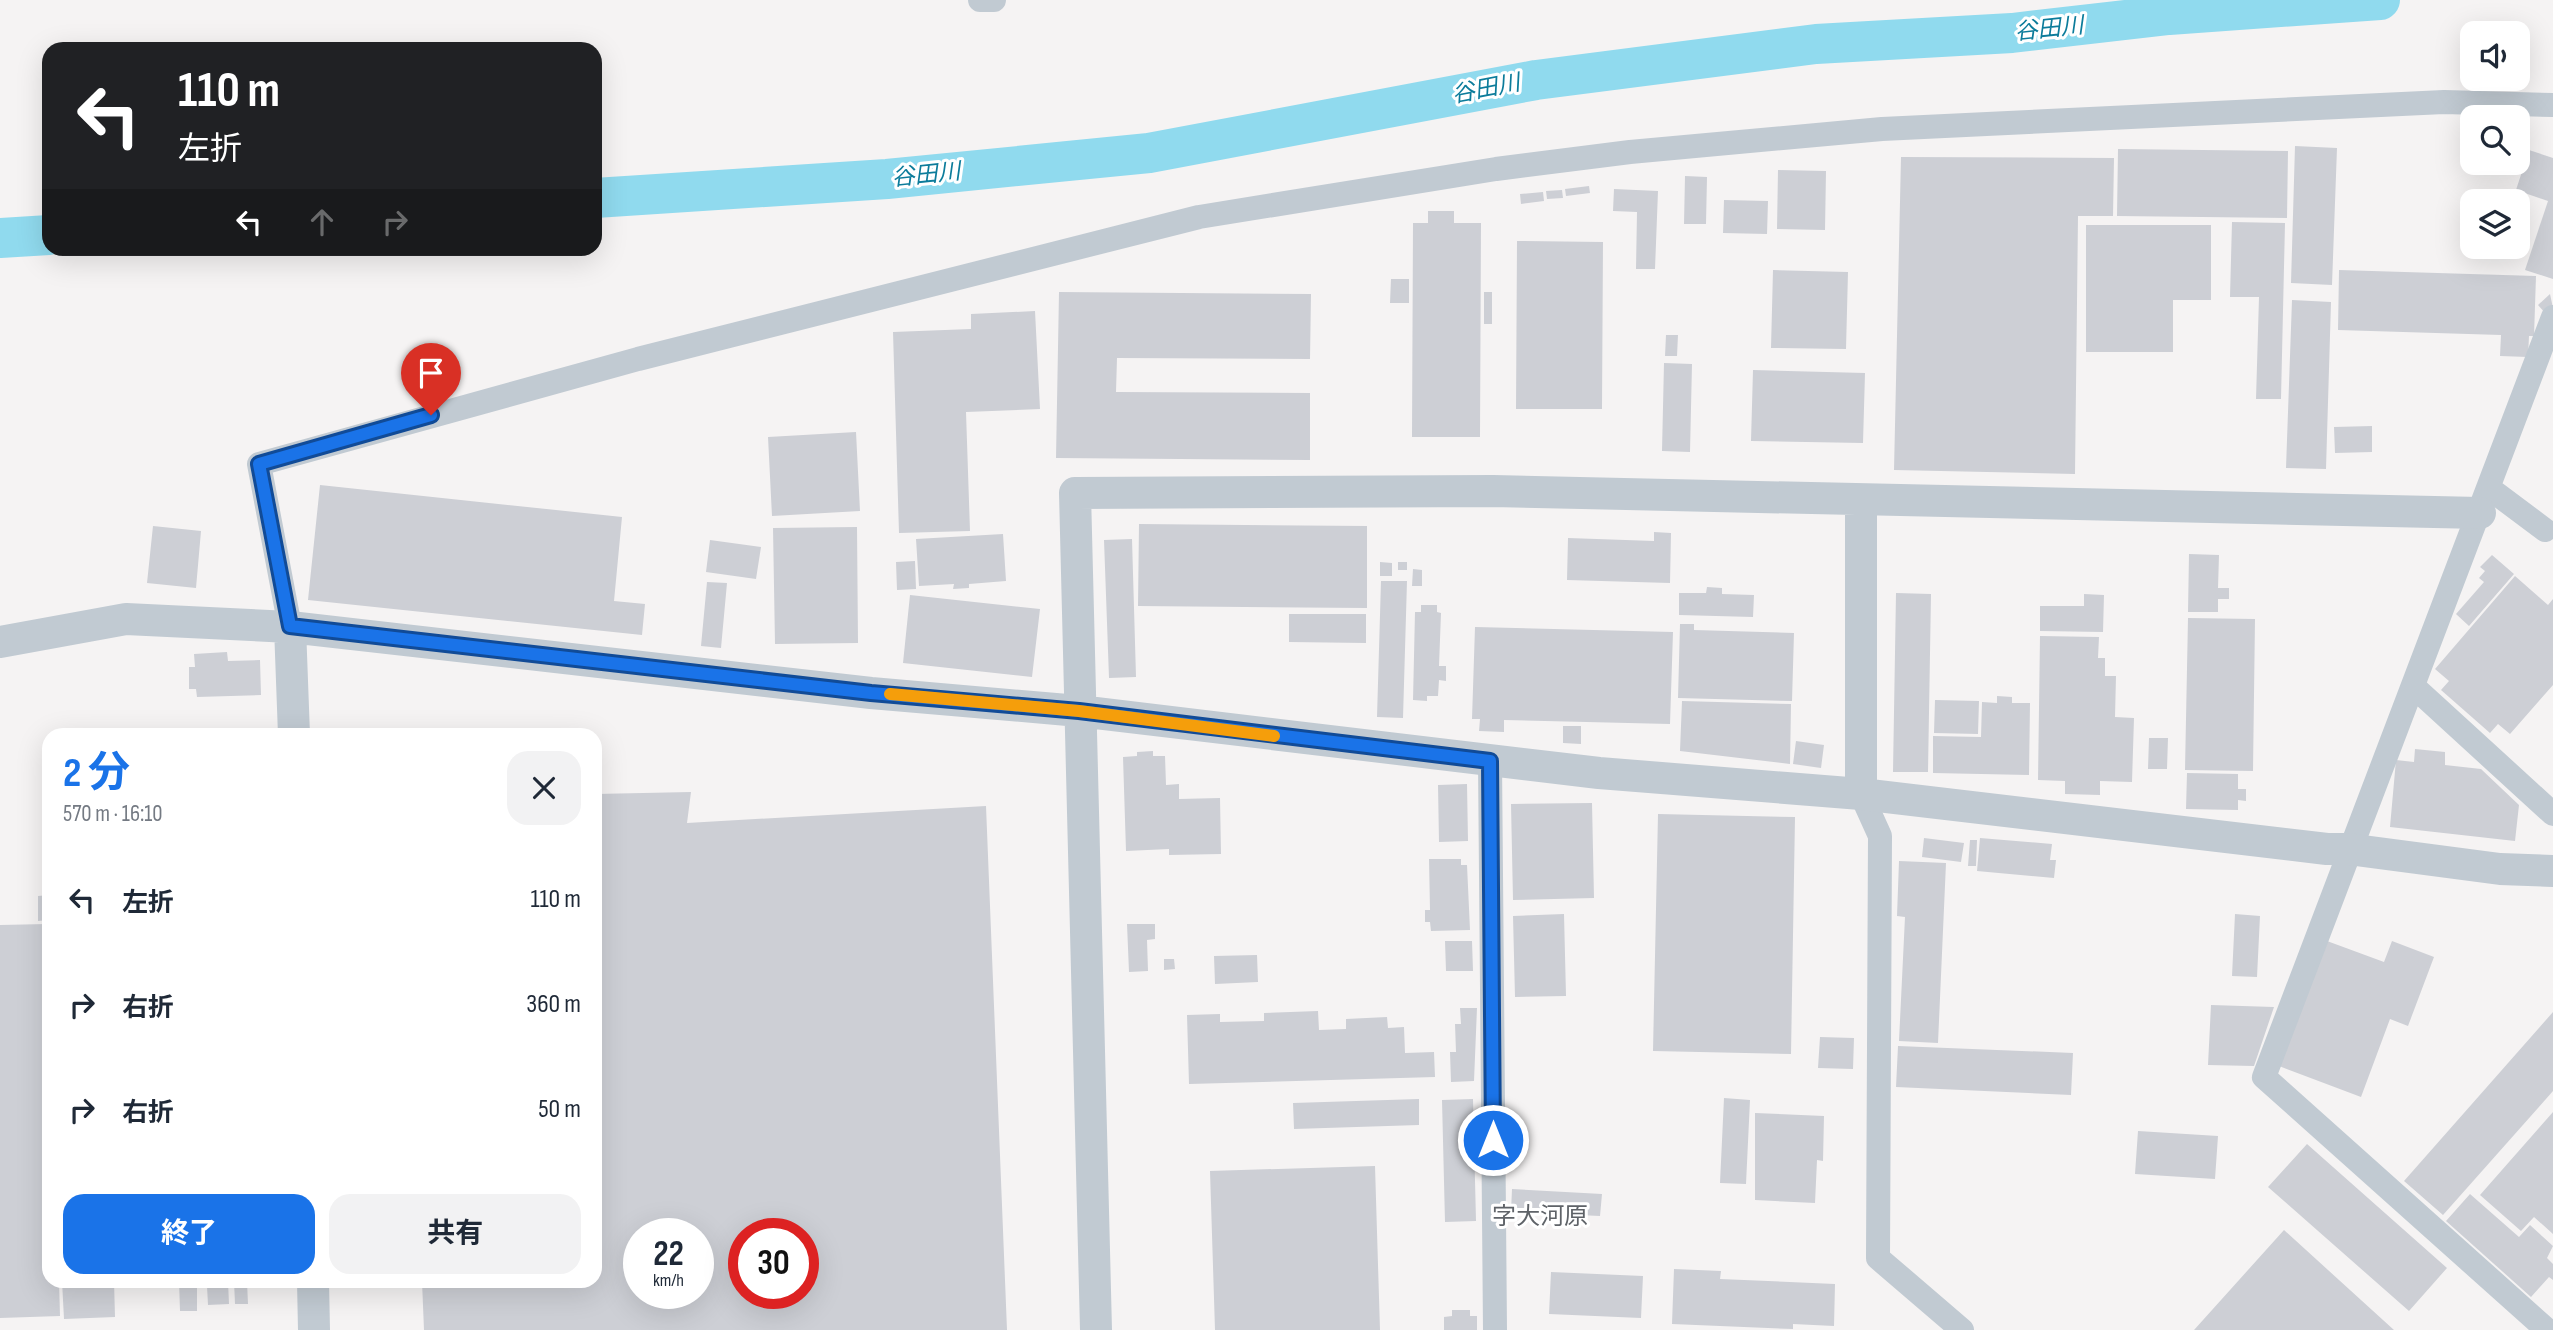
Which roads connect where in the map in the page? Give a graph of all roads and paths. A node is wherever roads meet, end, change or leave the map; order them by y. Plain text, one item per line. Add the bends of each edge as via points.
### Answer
1 (980, 0) edge
2 (994, 0) edge
3 (2553, 105) edge
4 (2553, 317) edge
5 (1861, 500) junction
6 (2484, 501) junction
7 (2545, 530) dead end
8 (290, 626) junction
9 (0, 642) edge
10 (2413, 686) junction
11 (1079, 711) junction
12 (294, 728) edge
13 (1490, 761) junction
14 (1861, 794) junction
15 (2553, 814) edge
16 (2348, 849) junction
17 (2553, 871) edge
18 (313, 1288) edge
19 (314, 1330) edge
20 (1096, 1330) edge
21 (1494, 1330) edge
22 (1962, 1330) edge
23 (2547, 1330) edge

1 - 2 street
3 - 8 street via 2444,102 1882,129 1496,169 1199,217 638,359 259,464
4 - 6 street
5 - 6 street
5 - 11 street via 1493,491 1075,493
5 - 14 street
6 - 7 street
6 - 10 street
8 - 9 street via 126,619
8 - 11 street via 871,693
8 - 12 street
10 - 15 street
10 - 16 street
11 - 13 street
11 - 20 street
13 - 14 street
13 - 21 street
14 - 16 street via 2139,829
14 - 22 street via 1880,836 1878,1258
16 - 17 street via 2500,869
16 - 23 street via 2264,1077
18 - 19 street

